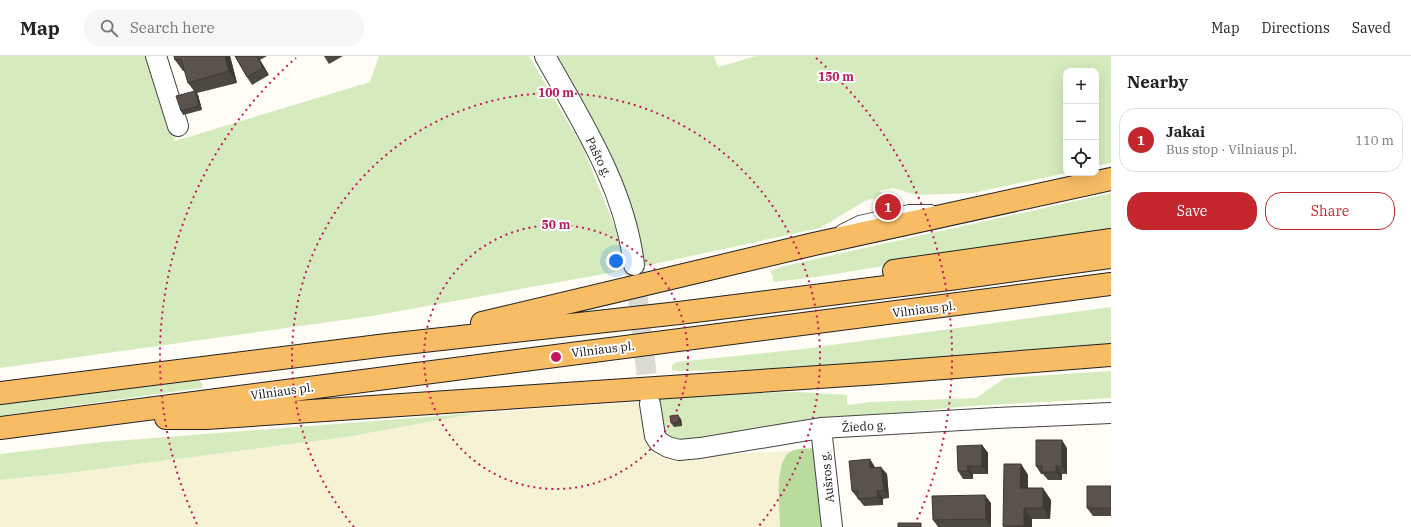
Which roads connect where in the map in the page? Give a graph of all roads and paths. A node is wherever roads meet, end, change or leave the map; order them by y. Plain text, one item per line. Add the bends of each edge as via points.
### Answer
1 (156, 56) edge
2 (546, 56) edge
3 (178, 126) dead end
4 (1111, 179) edge
5 (1111, 240) edge
6 (1111, 257) edge
7 (634, 265) tunnel mouth
8 (1111, 284) edge
9 (679, 313) junction
10 (387, 345) junction
11 (1111, 355) edge
12 (0, 393) edge
13 (650, 404) tunnel mouth
14 (1111, 413) edge
15 (65, 420) junction
16 (0, 428) edge
17 (822, 428) junction
18 (832, 527) edge

1 - 3 street
2 - 7 street, Pašto g. via 614,187 629,234
4 - 10 highway via 814,244
5 - 9 highway via 828,281
6 - 9 highway
8 - 15 highway, Vilniaus pl.
9 - 10 highway
10 - 12 highway
11 - 15 highway via 206,418
13 - 17 street, Žiedo g. via 654,436 659,442 679,450
14 - 17 street, Žiedo g.
15 - 16 highway, Vilniaus pl.
17 - 18 street, Aušros g.

